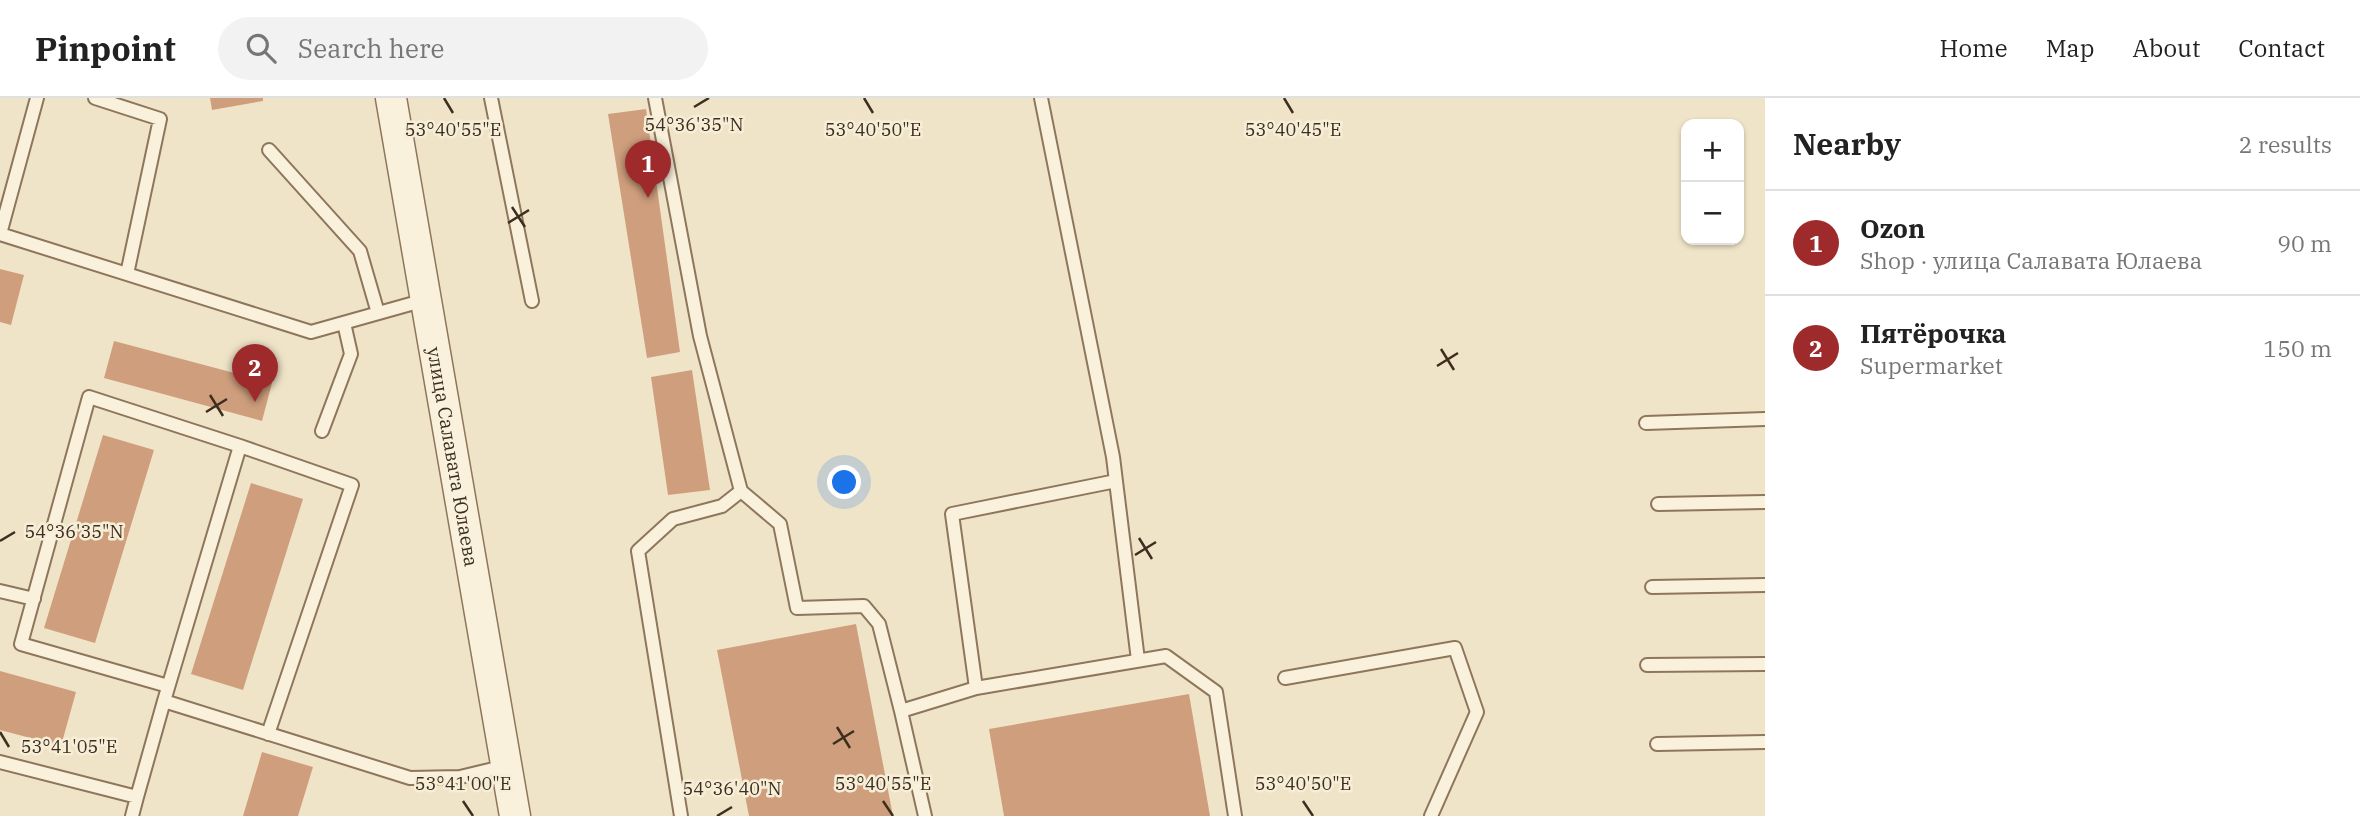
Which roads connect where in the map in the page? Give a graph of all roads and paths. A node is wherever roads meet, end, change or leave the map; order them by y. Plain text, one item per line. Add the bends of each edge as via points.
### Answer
1 (37, 98) edge
2 (94, 98) edge
3 (390, 98) edge
4 (491, 98) edge
5 (655, 98) edge
6 (1041, 98) edge
7 (269, 150) dead end
8 (0, 234) edge
9 (127, 274) junction
10 (426, 300) junction
11 (532, 301) dead end
12 (379, 313) junction
13 (344, 323) junction
14 (1765, 419) edge
15 (1646, 423) dead end
16 (323, 431) dead end
17 (240, 446) junction
18 (1116, 481) junction
19 (741, 491) junction
20 (1765, 502) edge
21 (1658, 504) dead end
22 (1765, 584) edge
23 (1652, 587) dead end
24 (0, 591) edge
25 (34, 599) junction
26 (1138, 660) junction
27 (1765, 664) edge
28 (1647, 665) dead end
29 (1285, 678) dead end
30 (168, 686) junction
31 (976, 688) junction
32 (164, 701) junction
33 (901, 712) junction
34 (268, 734) junction
35 (1765, 742) edge
36 (1657, 744) dead end
37 (0, 762) edge
38 (507, 766) junction
39 (137, 797) junction
40 (132, 816) edge
41 (515, 816) edge
42 (681, 816) edge
43 (925, 816) edge
44 (1235, 816) edge
45 (1432, 816) edge

1 - 8 lane
2 - 9 lane via 160,119
3 - 10 street, улица Салавата Юлаева
4 - 11 lane
5 - 19 lane via 700,337
6 - 18 lane
7 - 12 lane via 360,251
8 - 9 lane
9 - 13 lane via 311,332
10 - 12 lane
10 - 38 street, улица Салавата Юлаева
12 - 13 lane
13 - 16 lane via 351,354
14 - 15 lane
17 - 25 lane via 89,397
17 - 30 lane
17 - 34 lane via 352,485
18 - 26 lane
18 - 31 lane via 952,514
19 - 33 lane via 780,524 797,608 864,606 880,624
19 - 42 lane via 722,506 673,519 638,551
20 - 21 lane
22 - 23 lane
24 - 25 lane
25 - 30 lane via 21,644
26 - 31 lane
26 - 44 lane via 1166,656 1216,692
27 - 28 lane
29 - 45 lane via 1455,648 1477,712
30 - 32 lane
31 - 33 lane
32 - 34 lane
32 - 39 lane
33 - 43 lane
34 - 38 lane via 410,778 460,777
35 - 36 lane
37 - 39 lane
38 - 41 street, улица Салавата Юлаева
39 - 40 lane

